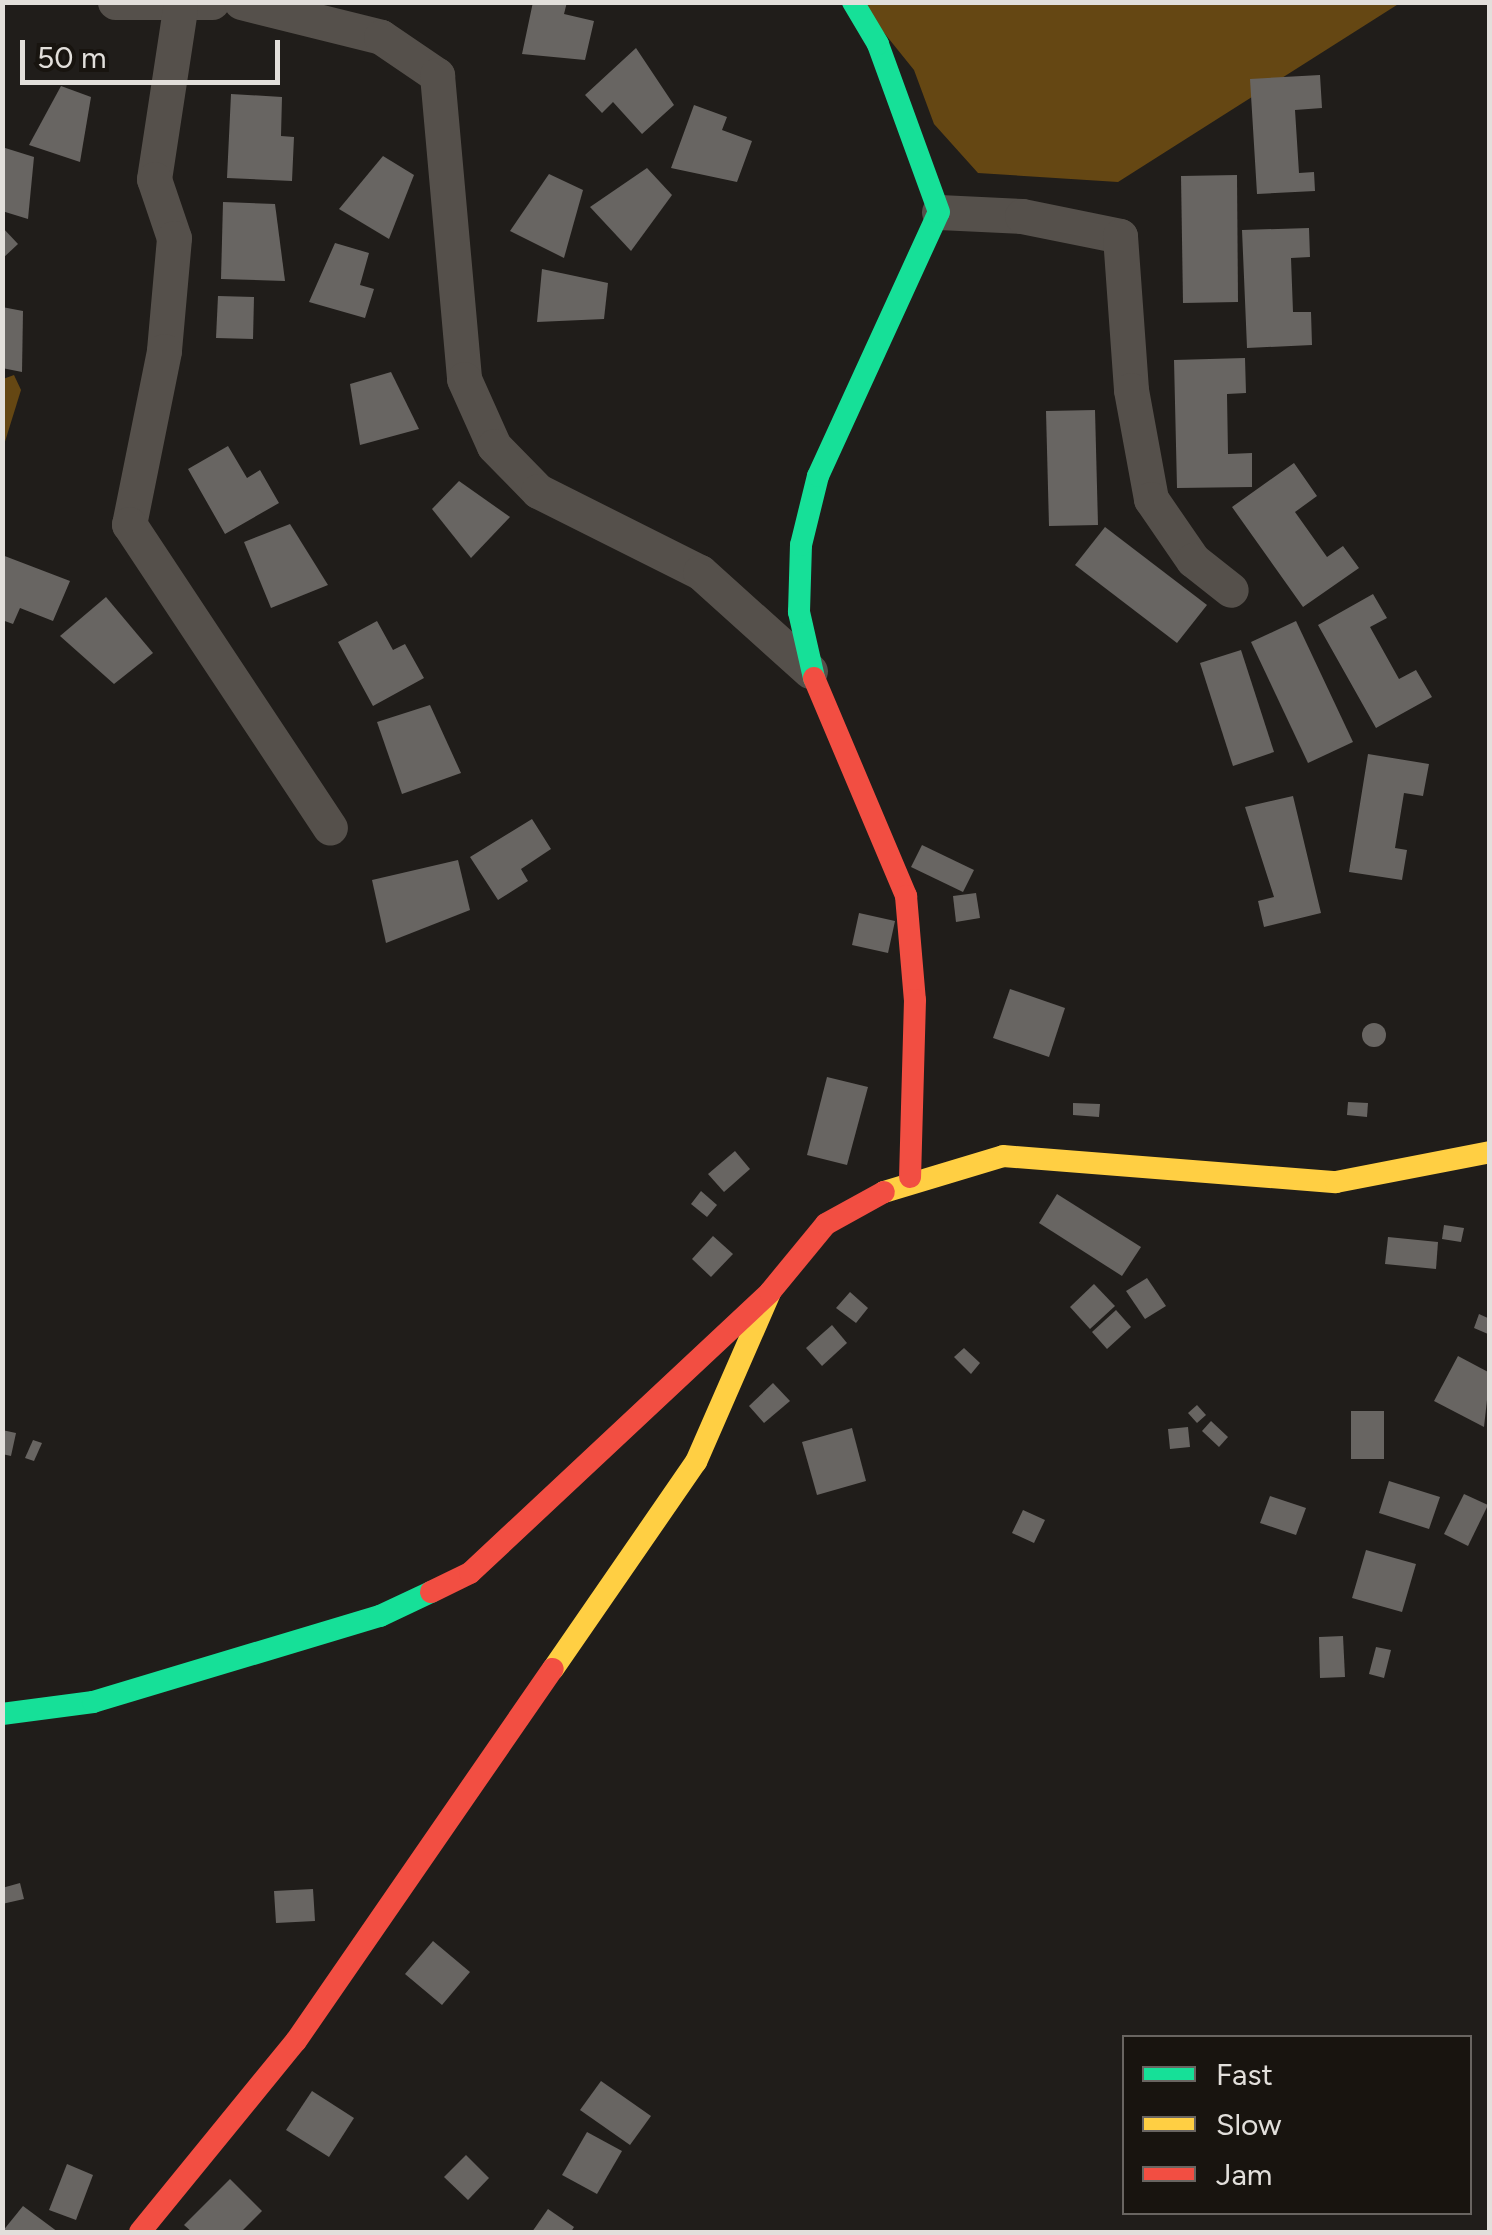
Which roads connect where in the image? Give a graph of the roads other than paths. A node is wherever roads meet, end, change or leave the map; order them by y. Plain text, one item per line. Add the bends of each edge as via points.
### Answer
1 (115, 2) edge
2 (240, 2) edge
3 (853, 2) edge
4 (196, 6) edge
5 (940, 212) junction
6 (1231, 590) dead end
7 (811, 672) junction
8 (330, 828) dead end
9 (1490, 1152) edge
10 (910, 1177) junction
11 (770, 1292) junction
12 (2, 1714) edge
13 (140, 2232) edge

1 - 4 street
2 - 7 street via 381,37 436,75 464,379 494,446 538,492 700,572
3 - 5 street via 878,44
4 - 8 street via 154,179 174,238 164,351 129,524
5 - 6 street via 1022,216 1120,236 1131,390 1151,499 1194,560
5 - 7 street via 818,476 801,544 799,612
7 - 10 street via 906,896 915,1000
9 - 10 street via 1336,1182 1003,1156
10 - 11 street via 826,1224
11 - 12 street via 470,1573 361,1622 93,1702
11 - 13 street via 696,1462 296,2041

